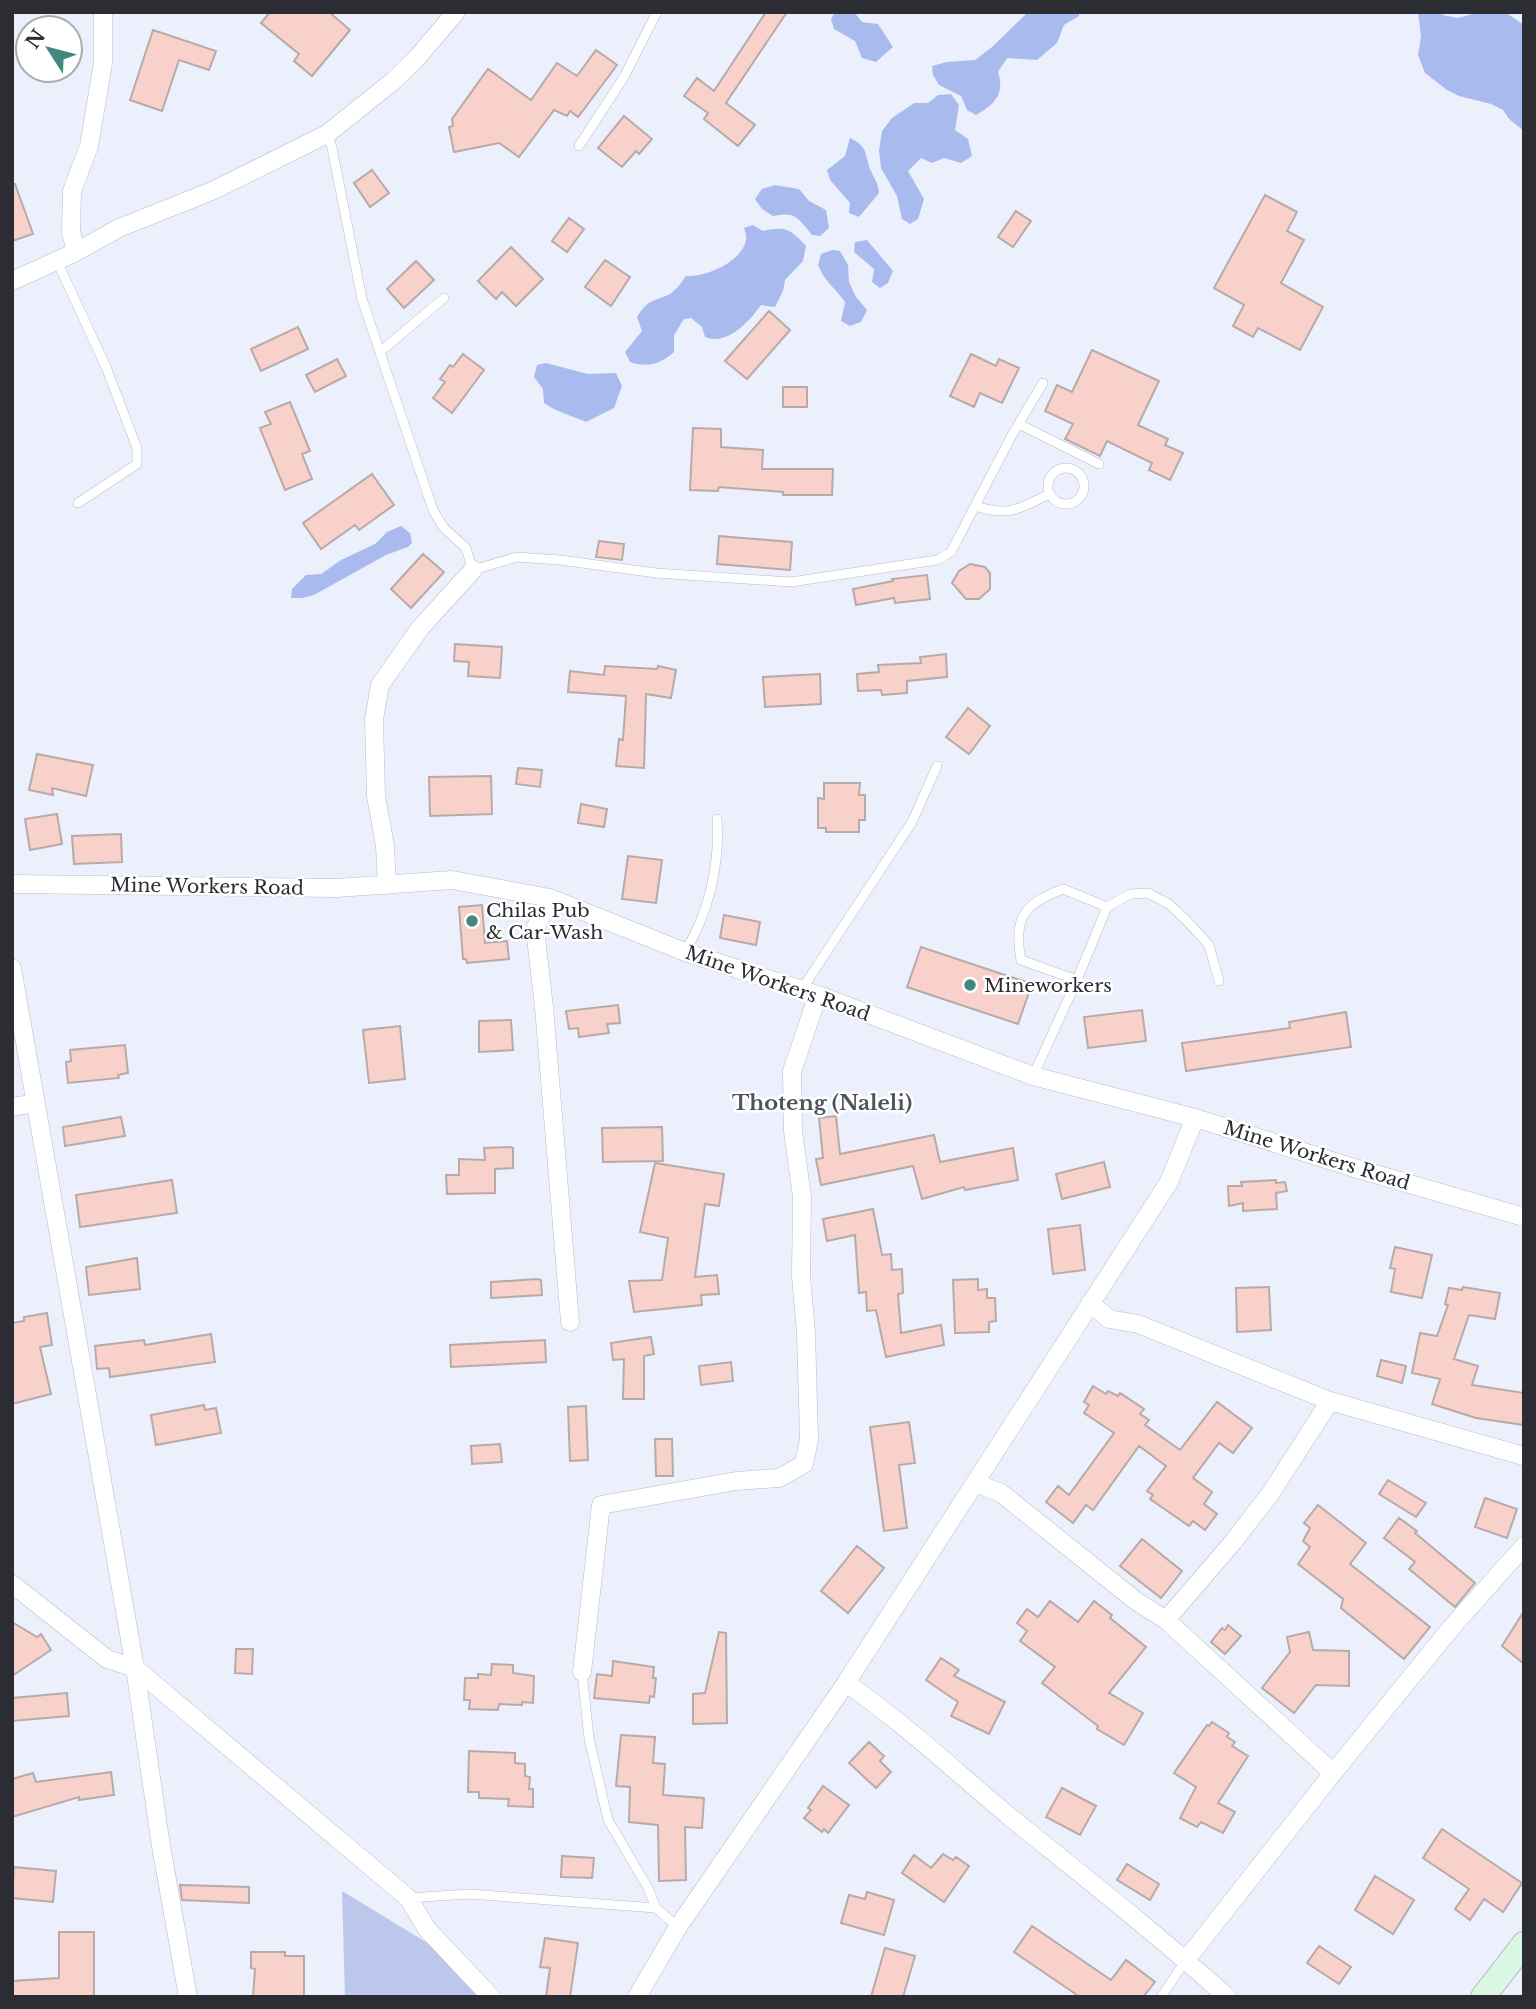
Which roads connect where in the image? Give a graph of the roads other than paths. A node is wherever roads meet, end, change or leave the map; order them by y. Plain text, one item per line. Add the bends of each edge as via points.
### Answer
1 (103, 12) edge
2 (456, 12) edge
3 (657, 12) edge
4 (327, 134) junction
5 (579, 146) dead end
6 (76, 252) junction
7 (56, 259) junction
8 (12, 281) edge
9 (444, 298) dead end
10 (381, 351) junction
11 (1043, 383) dead end
12 (1018, 424) junction
13 (1085, 457) junction
14 (1099, 464) dead end
15 (1077, 472) junction
16 (1049, 494) junction
17 (78, 503) dead end
18 (975, 506) junction
19 (473, 570) junction
20 (937, 766) dead end
21 (717, 819) dead end
22 (12, 884) edge
23 (387, 885) junction
24 (550, 898) junction
25 (1107, 908) junction
26 (685, 952) junction
27 (12, 968) edge
28 (1077, 980) junction
29 (1219, 981) dead end
30 (810, 992) junction
31 (1034, 1076) junction
32 (35, 1103) junction
33 (12, 1107) edge
34 (1195, 1118) junction
35 (1524, 1217) edge
36 (1090, 1303) junction
37 (570, 1322) dead end
38 (1329, 1401) junction
39 (1524, 1456) edge
40 (975, 1483) junction
41 (1524, 1546) edge
42 (12, 1584) edge
43 (1166, 1620) junction
44 (135, 1668) junction
45 (582, 1672) joint
46 (846, 1683) junction
47 (1333, 1773) junction
48 (408, 1898) junction
49 (656, 1908) junction
50 (678, 1927) junction
51 (1524, 1944) edge
52 (1186, 1960) junction
53 (188, 1997) edge
54 (492, 1997) edge
55 (637, 1997) edge
56 (1161, 1997) edge
57 (1227, 1997) edge
58 (1483, 1997) edge

1 - 6 street via 103,63 89,146 72,191 71,232
2 - 4 street via 392,82
3 - 5 lane via 624,77
4 - 6 street
4 - 10 lane via 362,299
6 - 7 street
7 - 8 street
7 - 17 lane via 137,448 136,464
9 - 10 lane
10 - 19 lane via 433,510 443,527 466,548
11 - 12 lane
12 - 13 lane
12 - 18 lane
13 - 14 lane
13 - 15 lane
15 - 16 lane via 1070,468 1056,471 1048,481
15 - 16 lane via 1084,485 1078,499 1059,503
16 - 18 lane via 1008,512
18 - 19 lane via 951,552 937,560 791,582 517,557
19 - 23 street via 421,627 380,685 374,719 376,796
20 - 30 lane via 912,822
21 - 26 lane via 719,849 711,890
22 - 23 street, Mine Workers Road
23 - 24 street, Mine Workers Road via 452,880
24 - 26 street, Mine Workers Road
24 - 37 street via 535,929
25 - 28 lane
25 - 28 lane via 1063,889 1039,898 1023,915 1017,936 1021,960
25 - 29 lane via 1130,894 1148,893 1169,904 1209,945
26 - 30 street, Mine Workers Road
27 - 32 street
28 - 31 lane
30 - 31 street, Mine Workers Road
30 - 45 street via 792,1071 793,1131 802,1197 809,1439 804,1464 779,1478 601,1505
31 - 34 street, Mine Workers Road
32 - 33 street
32 - 44 street
34 - 35 street, Mine Workers Road
34 - 36 street via 1168,1182
36 - 38 street via 1108,1319 1138,1324
36 - 40 street
38 - 39 street
38 - 43 street via 1270,1494
40 - 43 street via 1002,1493
40 - 46 street
41 - 47 street
42 - 44 street via 107,1659
43 - 47 street
44 - 48 street
44 - 53 street
45 - 49 lane via 589,1738 608,1820
46 - 50 street
46 - 52 street
47 - 52 street
48 - 49 lane via 469,1894
48 - 54 street via 428,1929
49 - 50 lane
50 - 55 street
51 - 58 street
52 - 56 lane
52 - 57 street

